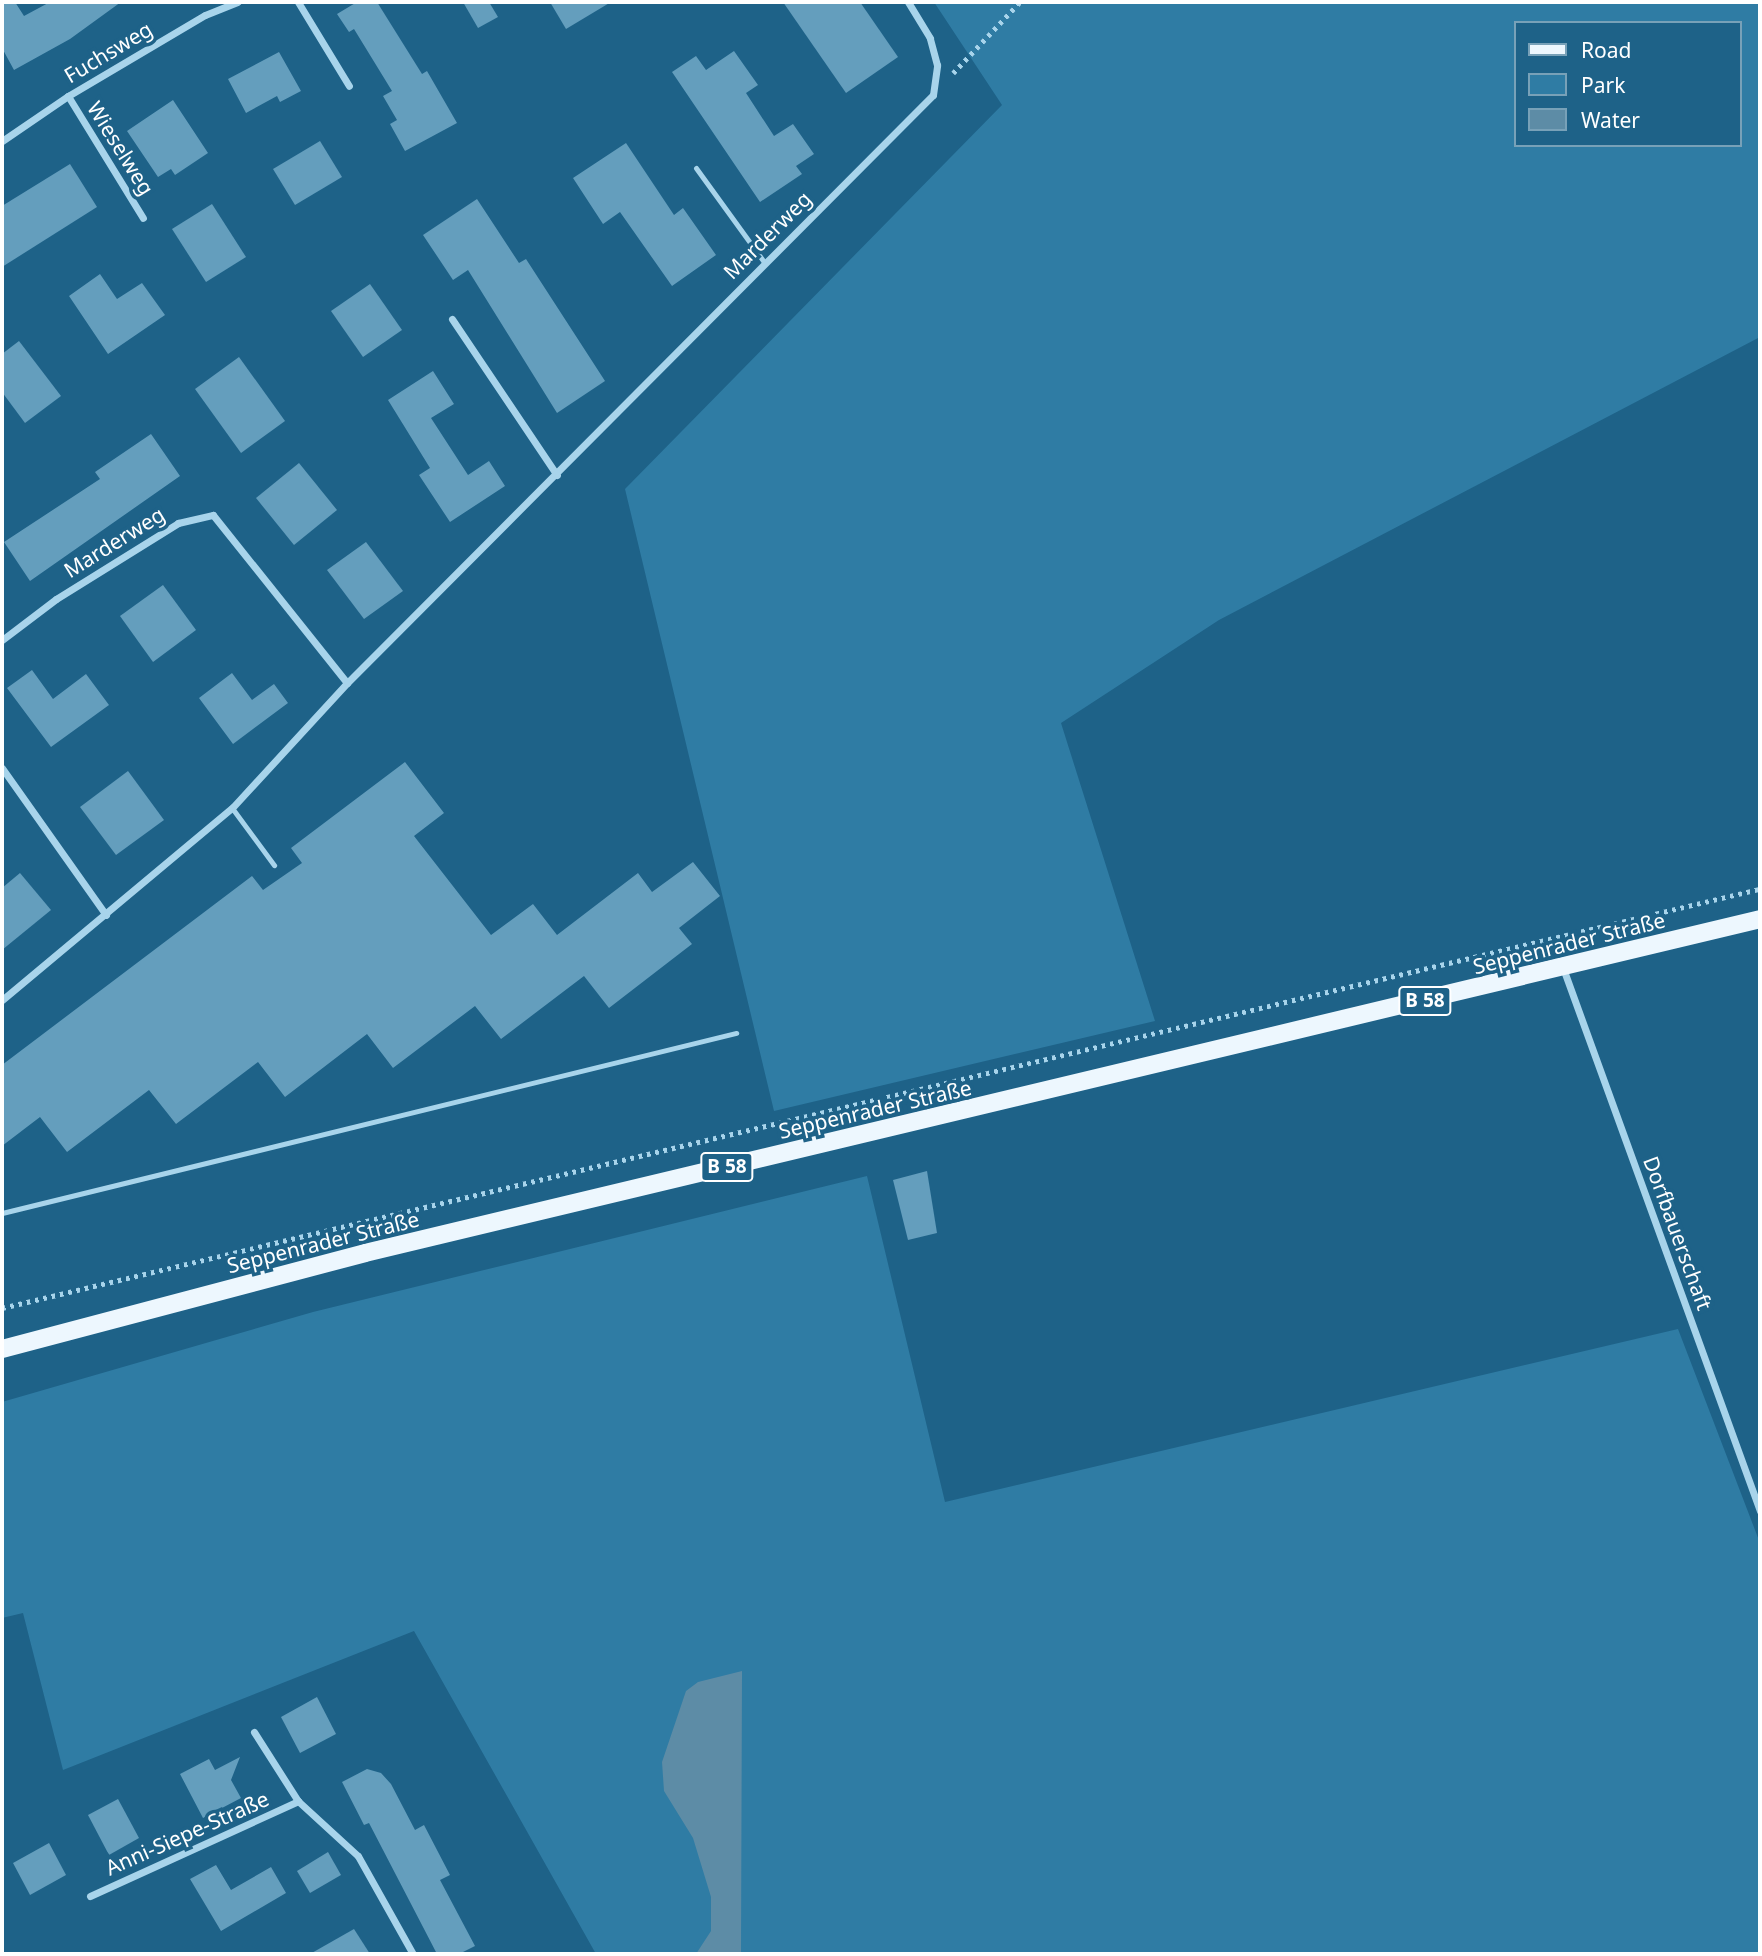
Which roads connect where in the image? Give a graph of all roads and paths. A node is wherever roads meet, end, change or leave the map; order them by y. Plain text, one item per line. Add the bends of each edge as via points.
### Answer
1 (238, 2) edge
2 (298, 2) edge
3 (908, 2) edge
4 (1020, 2) edge
5 (349, 86) dead end
6 (933, 95) junction
7 (68, 96) junction
8 (2, 141) edge
9 (696, 168) dead end
10 (144, 218) dead end
11 (764, 262) junction
12 (452, 319) dead end
13 (557, 475) junction
14 (2, 640) edge
15 (347, 683) junction
16 (2, 768) edge
17 (232, 808) junction
18 (274, 865) dead end
19 (1760, 889) edge
20 (106, 915) junction
21 (1760, 919) edge
22 (1563, 968) junction
23 (2, 1000) edge
24 (736, 1033) dead end
25 (2, 1213) edge
26 (2, 1308) edge
27 (2, 1349) edge
28 (1760, 1511) edge
29 (254, 1732) dead end
30 (298, 1801) junction
31 (90, 1896) dead end
32 (413, 1954) edge

1 - 7 street, Fuchsweg via 205,15
2 - 5 street
3 - 6 street via 937,65
4 - 6 path
6 - 11 street, Marderweg
7 - 8 street, Fuchsweg
7 - 10 street, Wieselweg
9 - 11 lane
11 - 13 street, Marderweg
12 - 13 street
13 - 15 street, Marderweg
14 - 15 street, Marderweg via 57,599 178,523 213,515
15 - 17 street, Marderweg
16 - 20 street
17 - 18 lane
17 - 20 street, Marderweg
19 - 26 path
20 - 23 street, Marderweg
21 - 22 main road, Seppenrader Straße / B 58
22 - 27 main road, Seppenrader Straße / B 58 via 379,1250
22 - 28 street, Dorfbauerschaft
24 - 25 lane
29 - 30 street, Anni-Siepe-Straße
30 - 31 street, Anni-Siepe-Straße
30 - 32 street, Anni-Siepe-Straße via 358,1856

